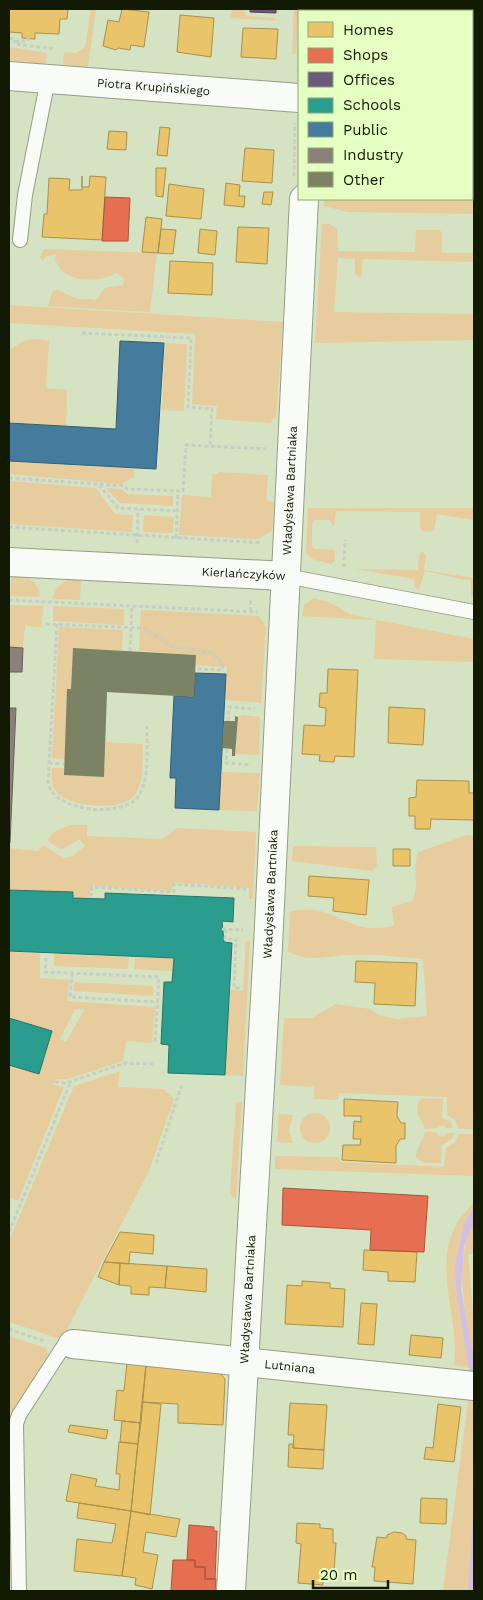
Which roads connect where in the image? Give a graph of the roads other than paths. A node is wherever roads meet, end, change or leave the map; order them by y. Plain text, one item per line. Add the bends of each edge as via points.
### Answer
1 (9, 76) edge
2 (48, 79) junction
3 (298, 98) edge
4 (298, 192) edge
5 (20, 240) dead end
6 (9, 562) edge
7 (286, 576) junction
8 (474, 612) edge
9 (69, 1344) joint
10 (244, 1361) junction
11 (471, 1385) edge
12 (19, 1591) edge
13 (231, 1591) edge

1 - 2 street, Piotra Krupińskiego
2 - 3 street, Piotra Krupińskiego
2 - 5 lane via 25,195
4 - 7 street, Władysława Bartniaka
6 - 7 street, Kierlańczyków
7 - 8 lane, Kierlańczyków
7 - 10 street, Władysława Bartniaka
9 - 10 street, Lutniana
9 - 12 lane via 16,1424
10 - 11 street, Lutniana
10 - 13 street, Władysława Bartniaka

